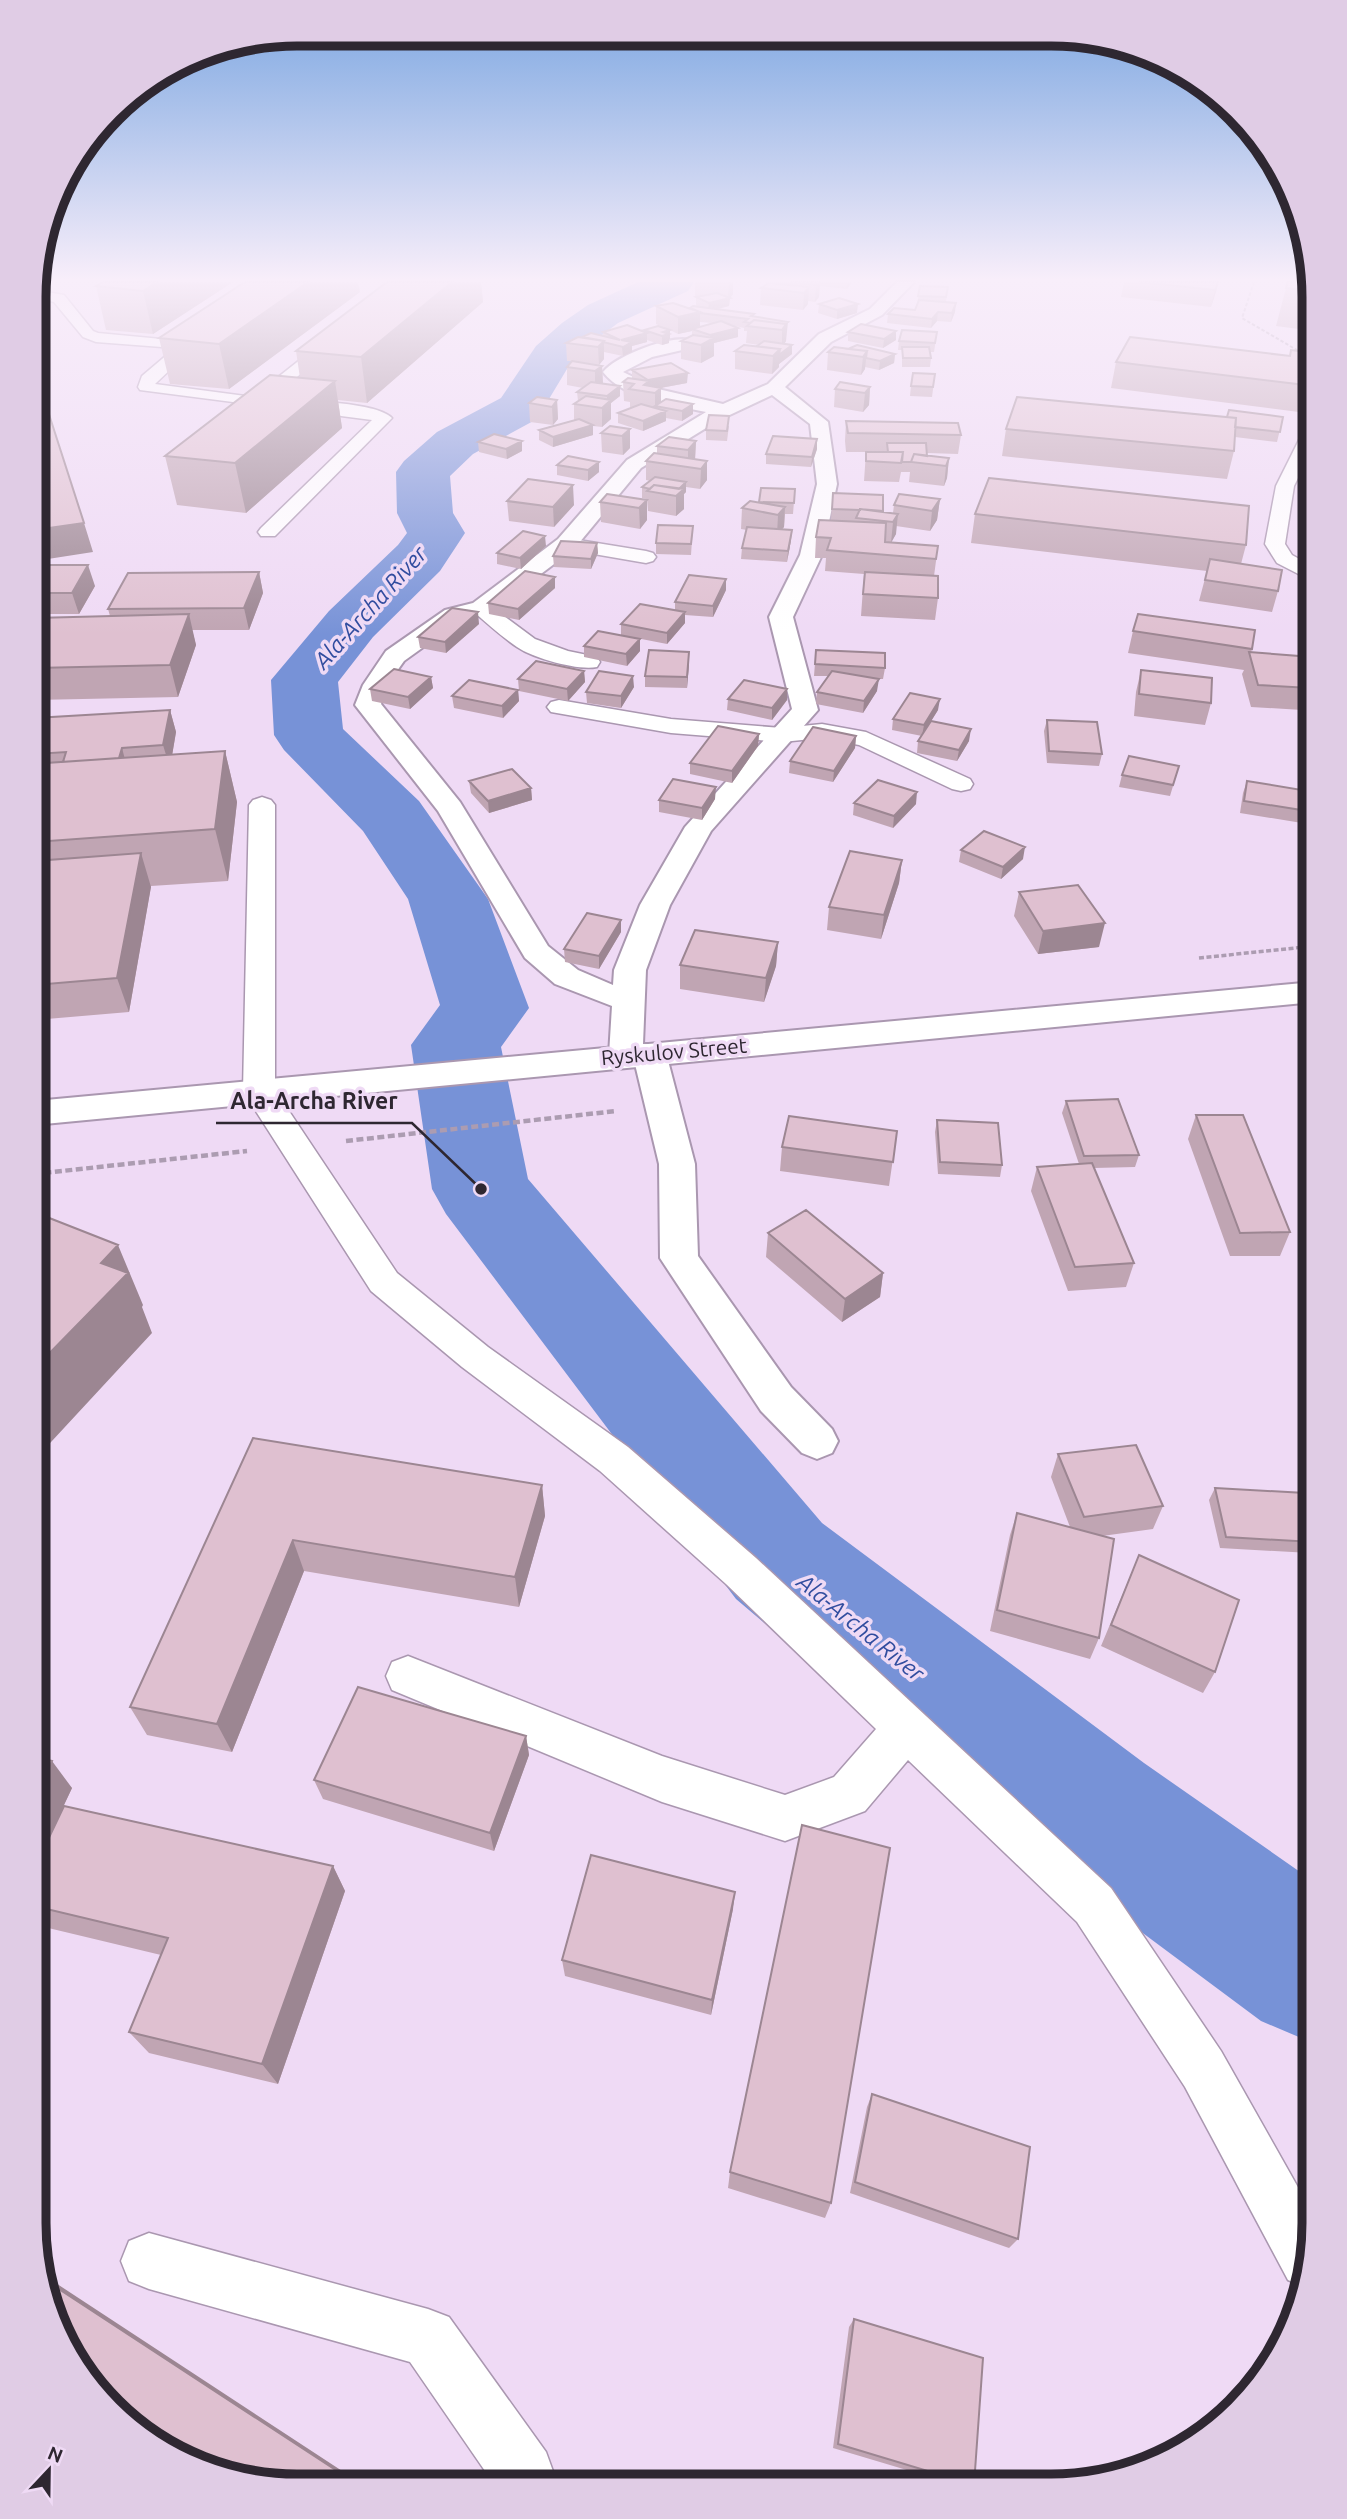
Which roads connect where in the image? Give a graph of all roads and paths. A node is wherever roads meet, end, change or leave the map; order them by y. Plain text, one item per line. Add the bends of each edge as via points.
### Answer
1 (238, 400) edge
2 (259, 400) edge
3 (677, 400) edge
4 (748, 400) edge
5 (789, 400) edge
6 (256, 402) junction
7 (286, 405) junction
8 (725, 410) junction
9 (265, 422) edge
10 (1302, 452) edge
11 (268, 532) dead end
12 (566, 544) junction
13 (646, 557) dead end
14 (1302, 569) edge
15 (481, 608) junction
16 (589, 662) edge
17 (559, 706) dead end
18 (782, 735) junction
19 (961, 783) dead end
20 (262, 804) dead end
21 (1302, 993) edge
22 (629, 1001) junction
23 (638, 1054) junction
24 (259, 1091) junction
25 (625, 1110) dead end
26 (46, 1112) edge
27 (293, 1146) junction
28 (46, 1173) edge
29 (817, 1441) dead end
30 (408, 1676) dead end
31 (906, 1728) junction
32 (1300, 2246) edge
33 (149, 2261) dead end
34 (524, 2474) edge

1 - 6 lane
2 - 6 lane
3 - 8 street
4 - 8 street
5 - 18 street via 819,422 827,484 811,555 781,617 805,710
6 - 7 lane
7 - 9 lane
7 - 11 lane via 370,413 380,415 383,421
8 - 12 street via 634,464
10 - 14 lane via 1285,486 1275,544 1284,559
12 - 13 lane
12 - 15 street
15 - 16 lane via 527,643
15 - 22 street via 453,615 395,656 375,685 368,705 450,807 550,968 584,988
17 - 18 lane via 671,726
18 - 19 lane via 822,731 866,739
18 - 22 street via 699,827 655,905 629,970
20 - 24 lane
21 - 23 street, Ryskulov Street
22 - 23 street
23 - 24 street, Ryskulov Street
23 - 29 street via 677,1164 679,1258 776,1399
24 - 26 street, Ryskulov Street
24 - 27 lane
25 - 27 path
27 - 28 path
27 - 31 lane via 384,1282 475,1357 614,1459 741,1571
30 - 31 lane via 662,1779 785,1818 849,1795
31 - 32 lane via 1094,1905 1203,2069
33 - 34 lane via 428,2338

